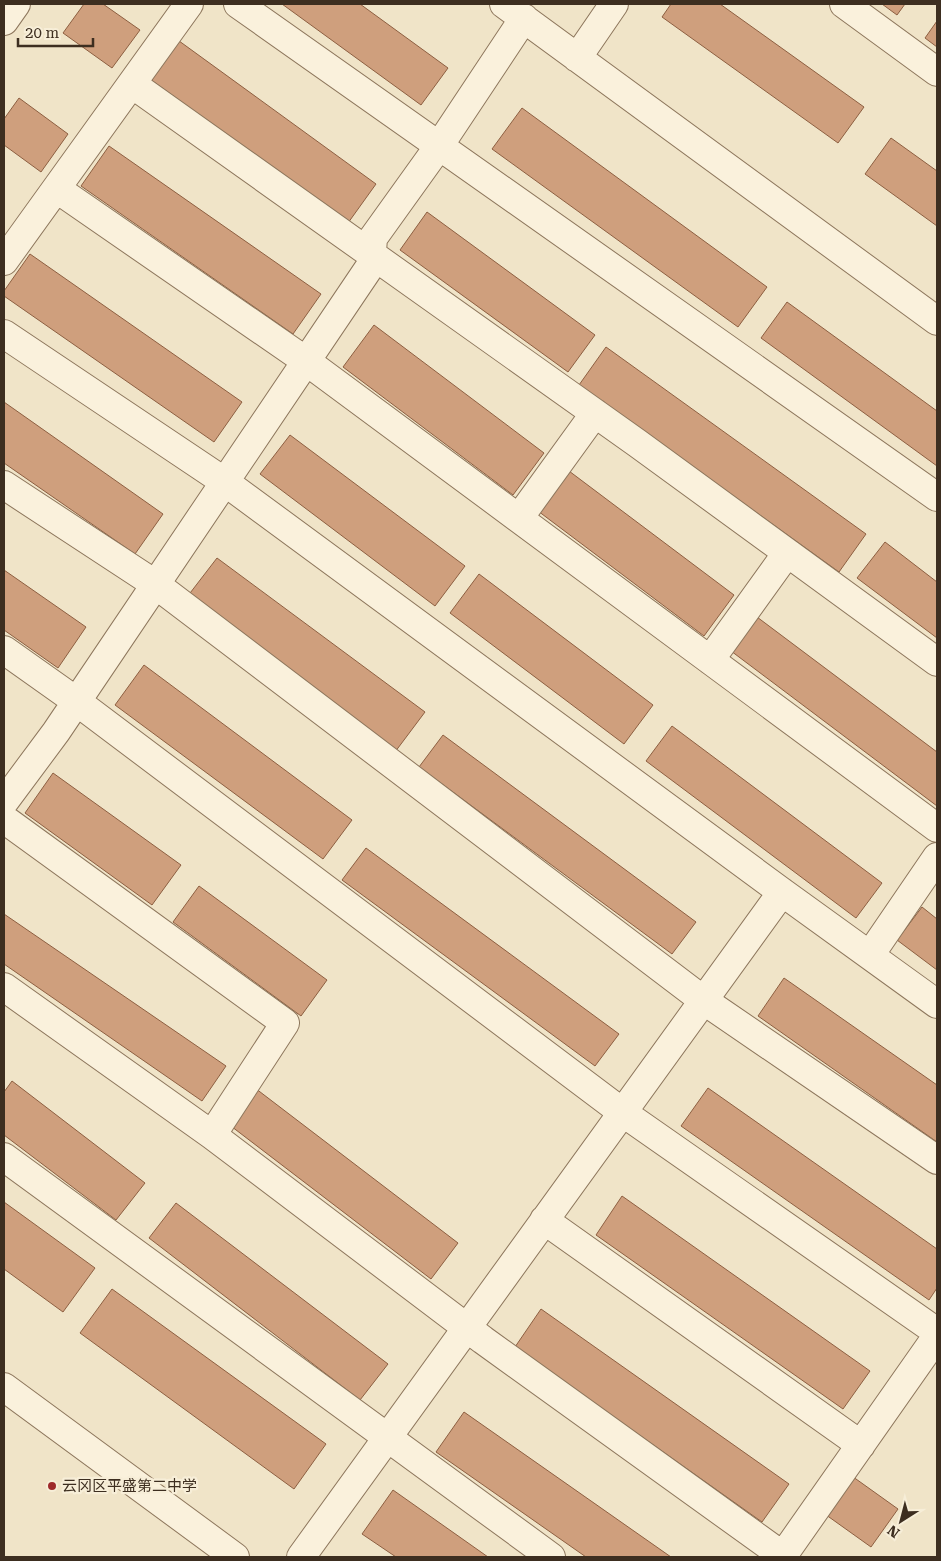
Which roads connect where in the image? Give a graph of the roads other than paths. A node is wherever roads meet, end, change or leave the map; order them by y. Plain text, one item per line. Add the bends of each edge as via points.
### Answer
1 (16, 4) edge
2 (190, 4) edge
3 (238, 4) edge
4 (614, 4) edge
5 (844, 4) edge
6 (514, 11) edge
7 (4, 21) edge
8 (577, 58) junction
9 (937, 72) edge
10 (132, 84) junction
11 (439, 146) junction
12 (57, 189) junction
13 (372, 253) junction
14 (4, 262) edge
15 (937, 322) edge
16 (4, 334) edge
17 (306, 361) junction
18 (595, 413) junction
19 (225, 482) junction
20 (4, 485) edge
21 (937, 497) edge
22 (519, 518) junction
23 (787, 552) junction
24 (155, 584) junction
25 (4, 650) edge
26 (710, 660) junction
27 (937, 662) edge
28 (76, 701) junction
29 (4, 802) edge
30 (4, 819) edge
31 (937, 828) edge
32 (937, 857) edge
33 (782, 892) junction
34 (870, 955) junction
35 (4, 987) edge
36 (703, 1000) junction
37 (937, 1004) edge
38 (622, 1112) junction
39 (212, 1135) junction
40 (4, 1157) edge
41 (937, 1160) edge
42 (544, 1220) junction
43 (466, 1327) junction
44 (937, 1332) edge
45 (937, 1336) edge
46 (4, 1388) edge
47 (387, 1438) junction
48 (860, 1445) junction
49 (782, 1556) edge
50 (236, 1557) edge
51 (301, 1557) edge
52 (550, 1557) edge

1 - 7 street
2 - 10 street
3 - 11 street
4 - 8 street
5 - 9 street
6 - 8 street
6 - 11 street
8 - 15 street
10 - 12 street
10 - 13 street
11 - 13 street via 373,238
11 - 21 street
12 - 14 street
12 - 17 street
13 - 17 street via 371,265
13 - 18 street
16 - 19 street
17 - 19 street
17 - 22 street
18 - 22 street
18 - 23 street
19 - 24 street
19 - 33 street
20 - 24 street
22 - 26 street
23 - 26 street
23 - 27 street
24 - 28 street
24 - 36 street
25 - 28 street
26 - 31 street
28 - 29 street
28 - 38 street
30 - 39 street via 285,1023
32 - 34 street
33 - 34 street
33 - 36 street
34 - 37 street
35 - 39 street
36 - 38 street
36 - 41 street
38 - 42 street
38 - 44 street
39 - 43 street
40 - 47 street
42 - 43 street
42 - 48 street
43 - 47 street
43 - 49 street
45 - 48 street
46 - 50 street
47 - 51 street
47 - 52 street
48 - 49 street

